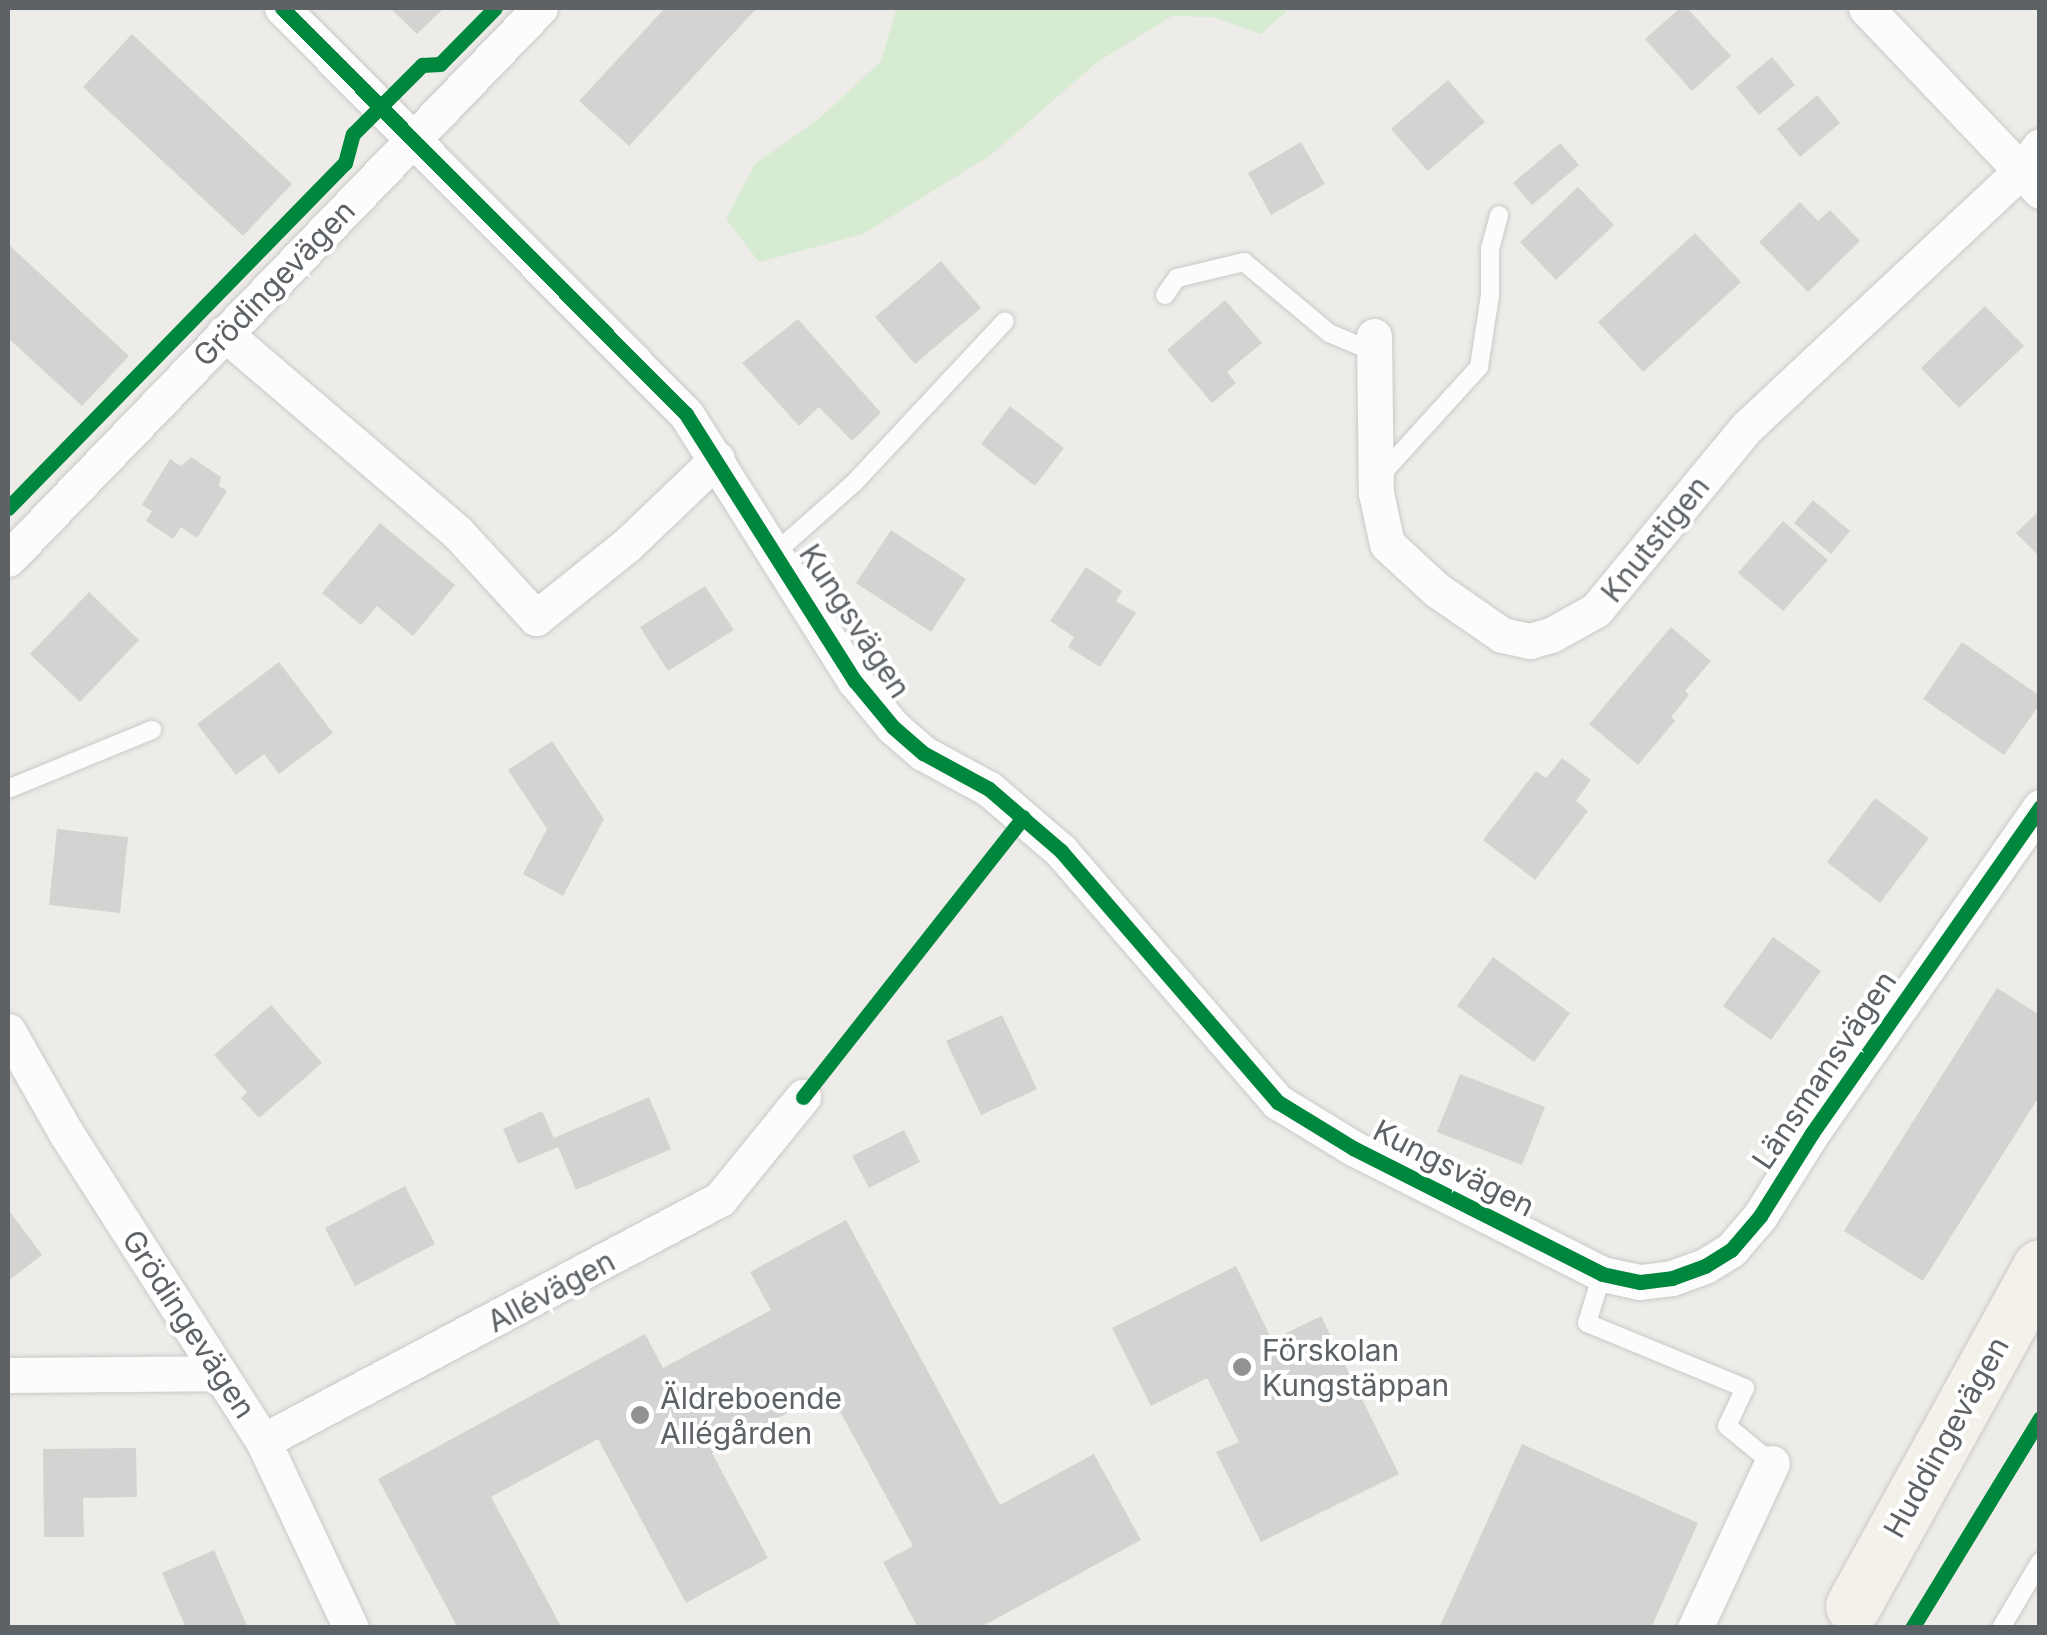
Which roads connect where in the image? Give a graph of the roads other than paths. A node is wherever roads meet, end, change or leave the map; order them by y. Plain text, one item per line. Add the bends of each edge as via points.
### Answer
1 (282, 8) edge
2 (540, 8) edge
3 (1866, 8) edge
4 (415, 137) junction
5 (2033, 169) edge
6 (1498, 215) dead end
7 (1165, 296) dead end
8 (1006, 321) dead end
9 (224, 333) junction
10 (1374, 344) joint
11 (717, 459) junction
12 (1376, 481) junction
13 (776, 552) junction
14 (8, 559) edge
15 (152, 730) dead end
16 (8, 789) edge
17 (2040, 806) edge
18 (8, 1031) edge
19 (803, 1097) dead end
20 (2040, 1267) edge
21 (1602, 1274) junction
22 (2040, 1326) edge
23 (217, 1373) junction
24 (8, 1376) edge
25 (263, 1441) junction
26 (1772, 1464) joint
27 (2040, 1562) edge
28 (1847, 1617) edge
29 (350, 1628) edge
30 (1695, 1628) edge
31 (2001, 1628) edge

1 - 4 street, Kungsvägen
2 - 4 street, Grödingevägen
3 - 5 street
4 - 9 street, Grödingevägen
4 - 11 street, Kungsvägen via 686,414
5 - 12 street, Knutstigen via 1747,427 1596,610 1551,635 1530,640 1502,634 1410,567 1387,544
6 - 12 lane via 1479,367
7 - 10 lane via 1178,278 1244,262 1329,333
8 - 13 lane via 854,484
9 - 11 street via 457,532 536,618 628,544
9 - 14 street, Grödingevägen
10 - 12 street, Knutstigen
11 - 13 street, Kungsvägen
13 - 21 street, Kungsvägen via 856,681 893,727 989,789 1061,851 1278,1102 1353,1148
15 - 16 lane
17 - 21 street, Länsmansvägen via 1760,1216 1730,1250 1672,1278 1640,1282
18 - 23 street, Grödingevägen
19 - 25 street, Allévägen via 720,1199
20 - 28 main road, Huddingevägen
21 - 26 lane via 1587,1322 1744,1388 1727,1426
22 - 28 main road
23 - 24 street
23 - 25 street, Grödingevägen
25 - 29 street, Grödingevägen
26 - 30 street
27 - 31 lane

